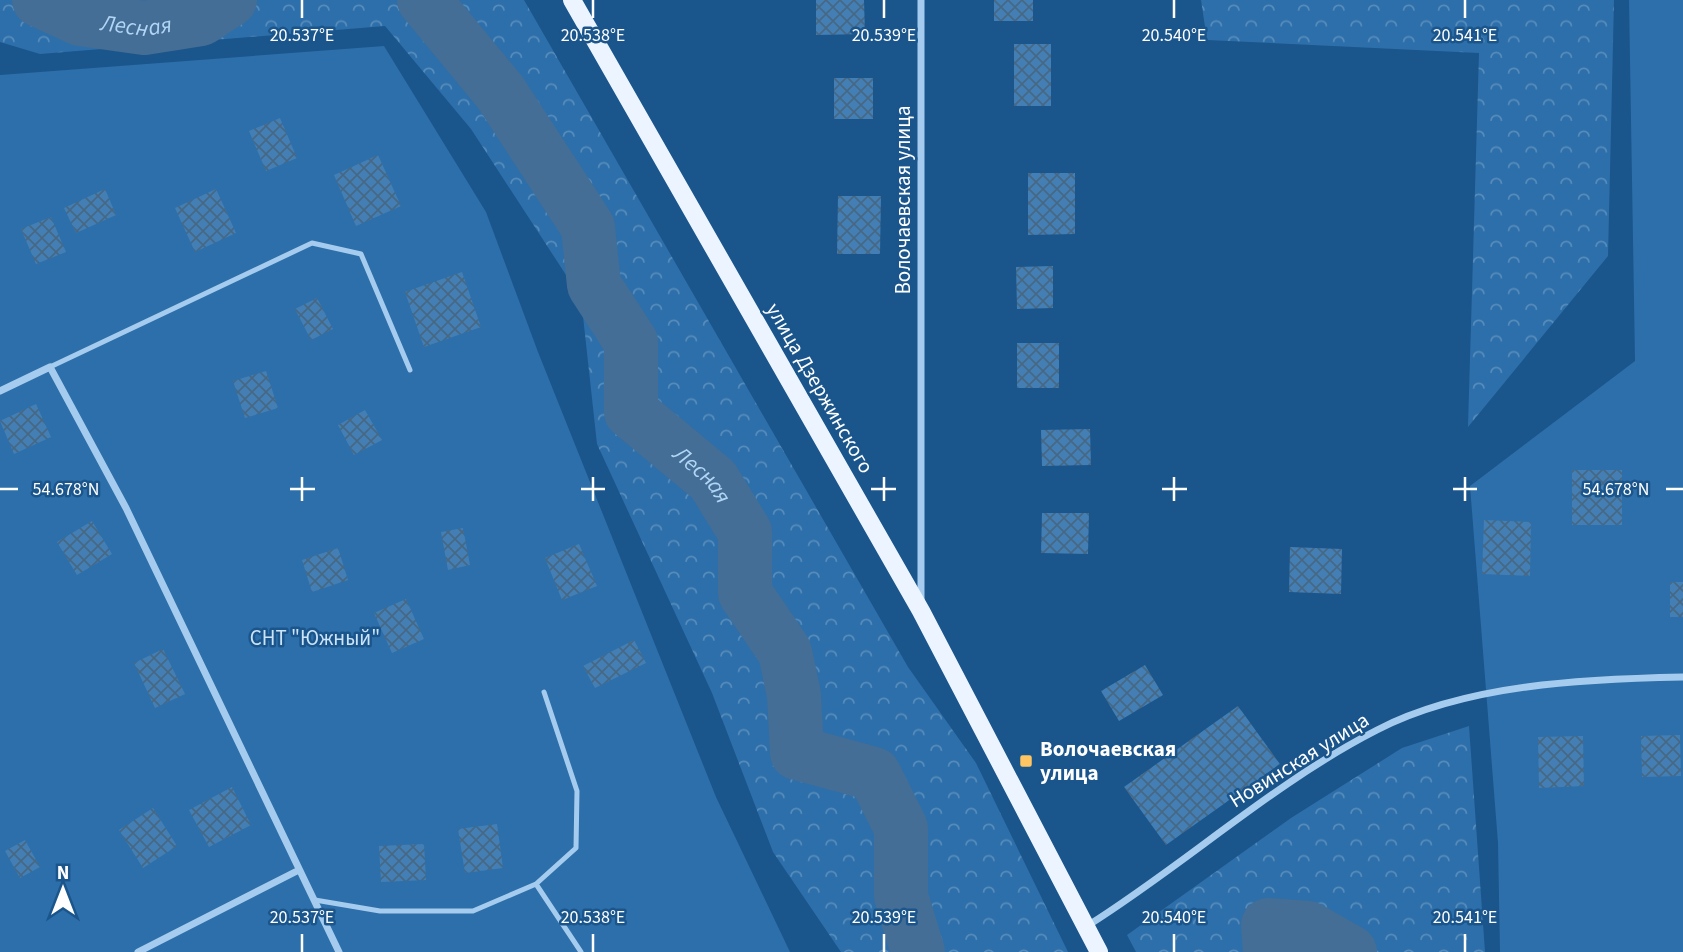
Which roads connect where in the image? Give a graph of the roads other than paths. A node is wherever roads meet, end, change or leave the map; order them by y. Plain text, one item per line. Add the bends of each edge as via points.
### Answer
1 (572, 0) edge
2 (921, 0) edge
3 (50, 367) junction
4 (410, 370) dead end
5 (0, 391) edge
6 (921, 611) junction
7 (1683, 677) edge
8 (544, 692) dead end
9 (297, 871) junction
10 (536, 884) junction
11 (312, 900) junction
12 (1086, 926) junction
13 (138, 952) edge
14 (339, 952) edge
15 (581, 952) edge
16 (1099, 952) edge

1 - 6 main road, улица Дзержинского
2 - 6 street, Волочаевская улица
3 - 4 lane via 312,243 360,254
3 - 5 street
3 - 9 street via 126,508
6 - 12 main road, улица Дзержинского
7 - 12 street, Новинская улица via 1605,679 1460,699 1378,729 1259,802
8 - 10 lane via 576,791 576,848
9 - 11 street
9 - 13 street
10 - 11 lane via 473,911 380,911
10 - 15 lane
11 - 14 street
12 - 16 main road, улица Дзержинского

